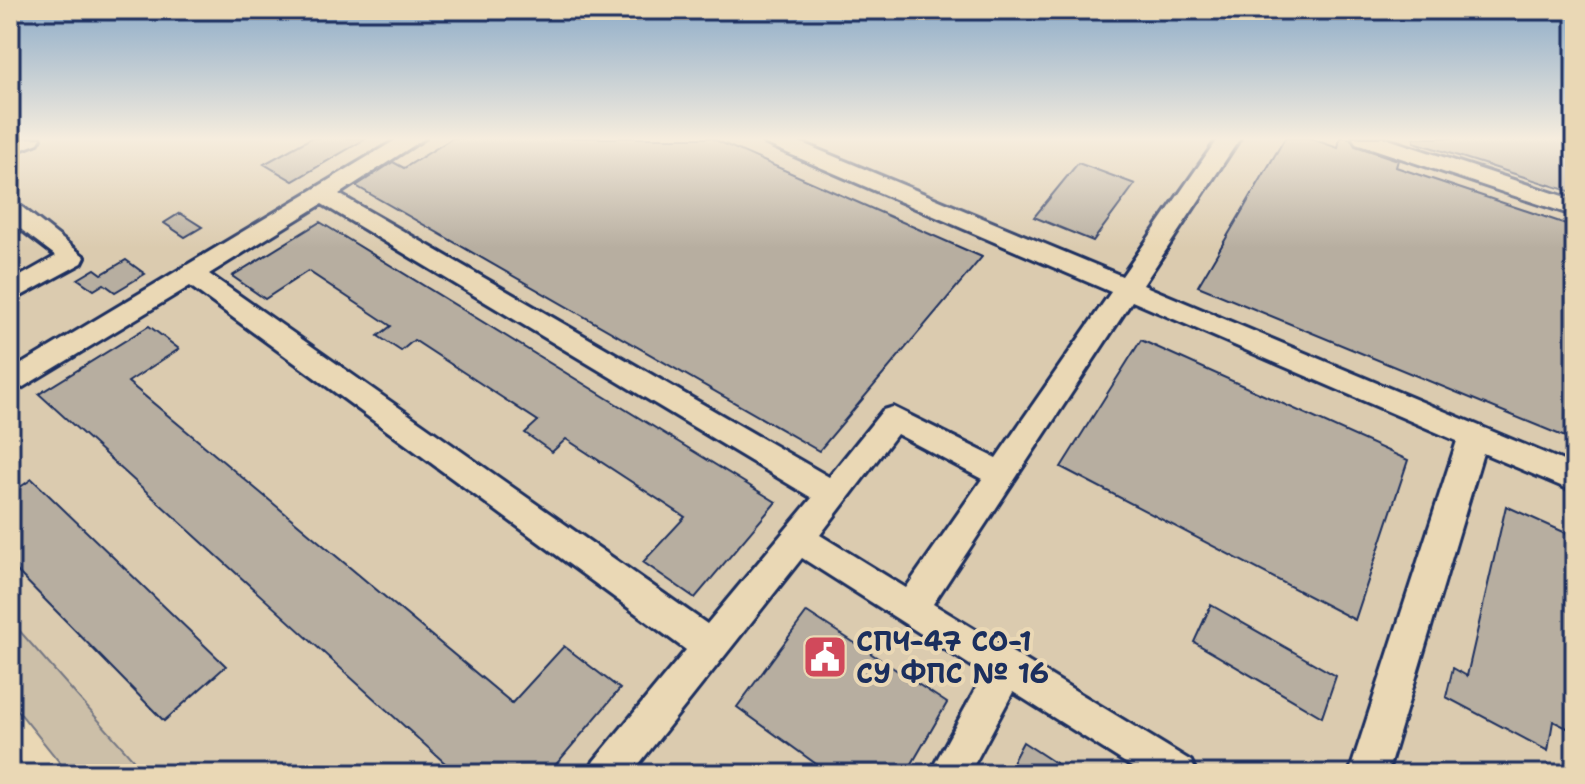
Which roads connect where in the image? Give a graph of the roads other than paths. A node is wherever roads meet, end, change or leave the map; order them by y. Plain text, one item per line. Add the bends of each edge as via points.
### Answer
1 (354, 175) edge
2 (864, 175) edge
3 (1204, 175) edge
4 (1474, 175) edge
5 (322, 194) junction
6 (1575, 208) edge
7 (13, 215) edge
8 (191, 274) junction
9 (1127, 289) junction
10 (10, 293) edge
11 (10, 384) edge
12 (1473, 436) junction
13 (1001, 475) junction
14 (1575, 479) edge
15 (833, 495) junction
16 (798, 539) junction
17 (911, 609) junction
18 (711, 647) junction
19 (1007, 668) junction
20 (607, 774) edge
21 (948, 774) edge
22 (1178, 774) edge
23 (1368, 774) edge

1 - 5 lane
2 - 9 lane
3 - 9 lane
4 - 6 lane
5 - 8 lane
5 - 15 lane
7 - 10 lane via 73,257
8 - 11 lane
8 - 18 lane
9 - 12 lane
9 - 13 lane
12 - 14 lane
12 - 23 lane
13 - 15 lane via 893,418
13 - 17 lane
15 - 16 lane
16 - 17 lane
16 - 18 lane
17 - 19 lane
18 - 20 lane
19 - 21 lane
19 - 22 lane

